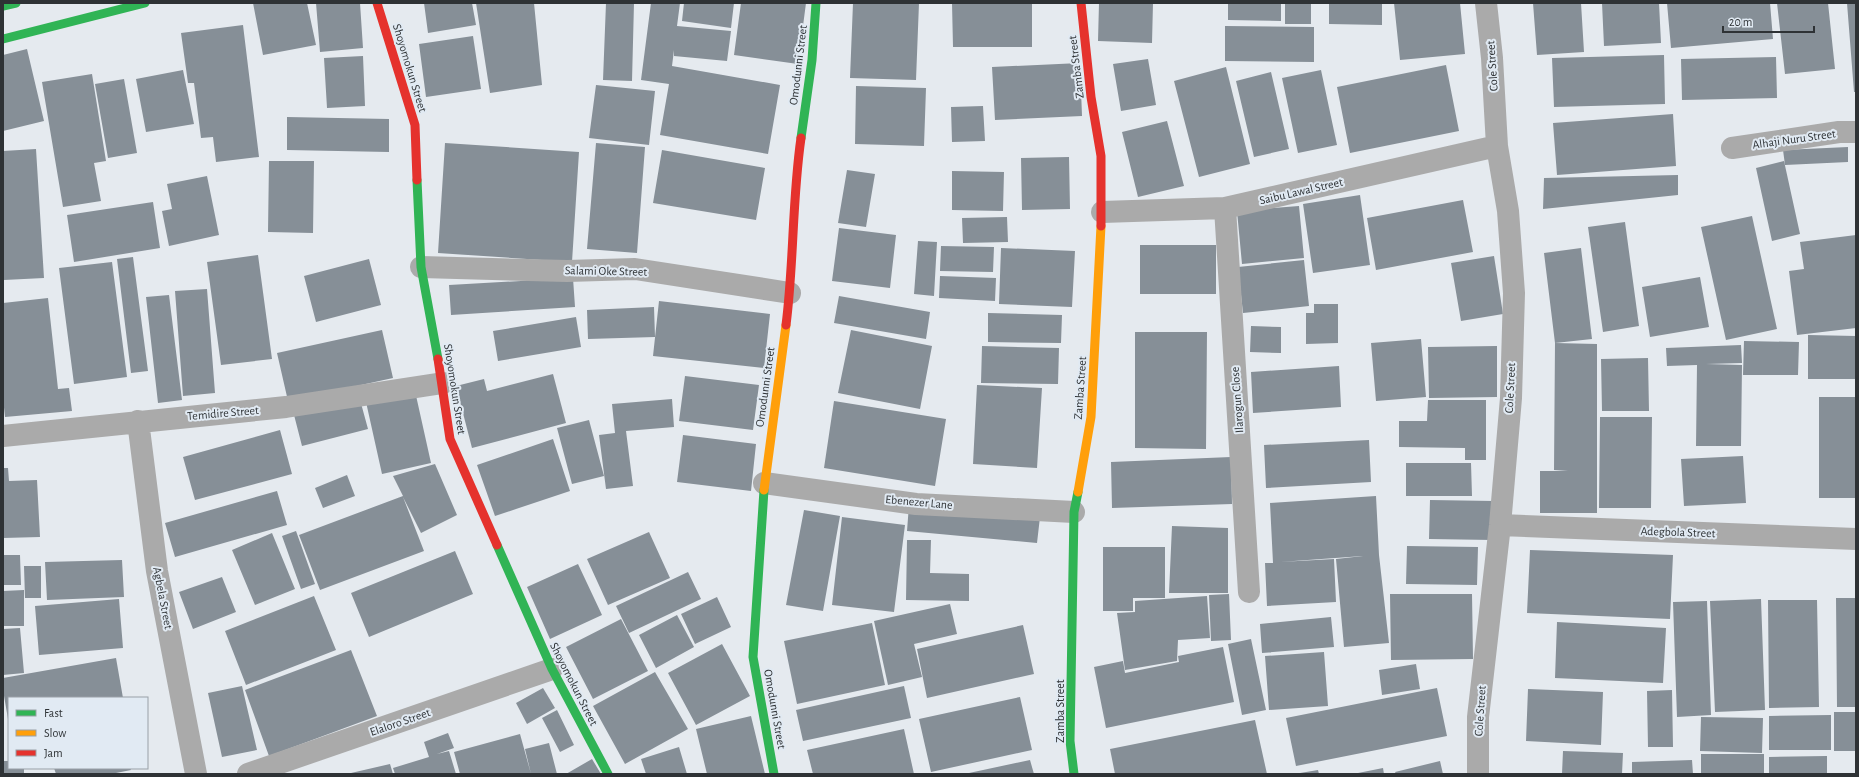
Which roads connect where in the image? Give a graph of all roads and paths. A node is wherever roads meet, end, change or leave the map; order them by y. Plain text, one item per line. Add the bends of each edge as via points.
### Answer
1 (16, 3) edge
2 (145, 3) edge
3 (377, 3) edge
4 (816, 3) edge
5 (1081, 3) edge
6 (1486, 3) edge
7 (3, 6) edge
8 (3, 39) edge
9 (1856, 132) edge
10 (1497, 146) junction
11 (1732, 148) dead end
12 (1225, 208) junction
13 (1102, 212) junction
14 (421, 267) junction
15 (790, 293) junction
16 (443, 383) junction
17 (138, 421) junction
18 (3, 436) edge
19 (764, 483) junction
20 (1074, 512) junction
21 (1500, 525) junction
22 (1856, 539) edge
23 (1249, 592) dead end
24 (552, 669) junction
25 (196, 774) edge
26 (248, 774) edge
27 (608, 774) edge
28 (774, 774) edge
29 (1074, 774) edge
30 (1478, 774) edge

1 - 7 street
2 - 8 street
3 - 14 street, Shoyomokun Street via 415,124
4 - 15 street, Omodunni Street via 812,60 796,173
5 - 13 street, Zamba Street via 1091,97 1101,156
6 - 10 street, Cole Street
9 - 11 street, Alhaji Nuru Street via 1839,132
10 - 12 street, Saibu Lawal Street
10 - 21 street, Cole Street via 1508,211 1514,293 1511,398
12 - 13 street, Saibu Lawal Street
12 - 23 street, Ilarogun Close
13 - 20 street, Zamba Street via 1091,417
14 - 15 street, Salami Oke Street via 567,271 635,269
14 - 16 street, Shoyomokun Street
15 - 19 street, Omodunni Street
16 - 17 street, Temidire Street via 286,407
16 - 24 street, Shoyomokun Street via 450,440
17 - 18 street, Temidire Street
17 - 25 street, Agbela Street via 157,571
19 - 20 street, Ebenezer Lane via 916,504
19 - 28 street, Omodunni Street via 753,657
20 - 29 street, Zamba Street via 1070,741
21 - 22 street, Adegbola Street
21 - 30 street, Cole Street via 1478,717
24 - 26 street, Elaloro Street
24 - 27 street, Shoyomokun Street

